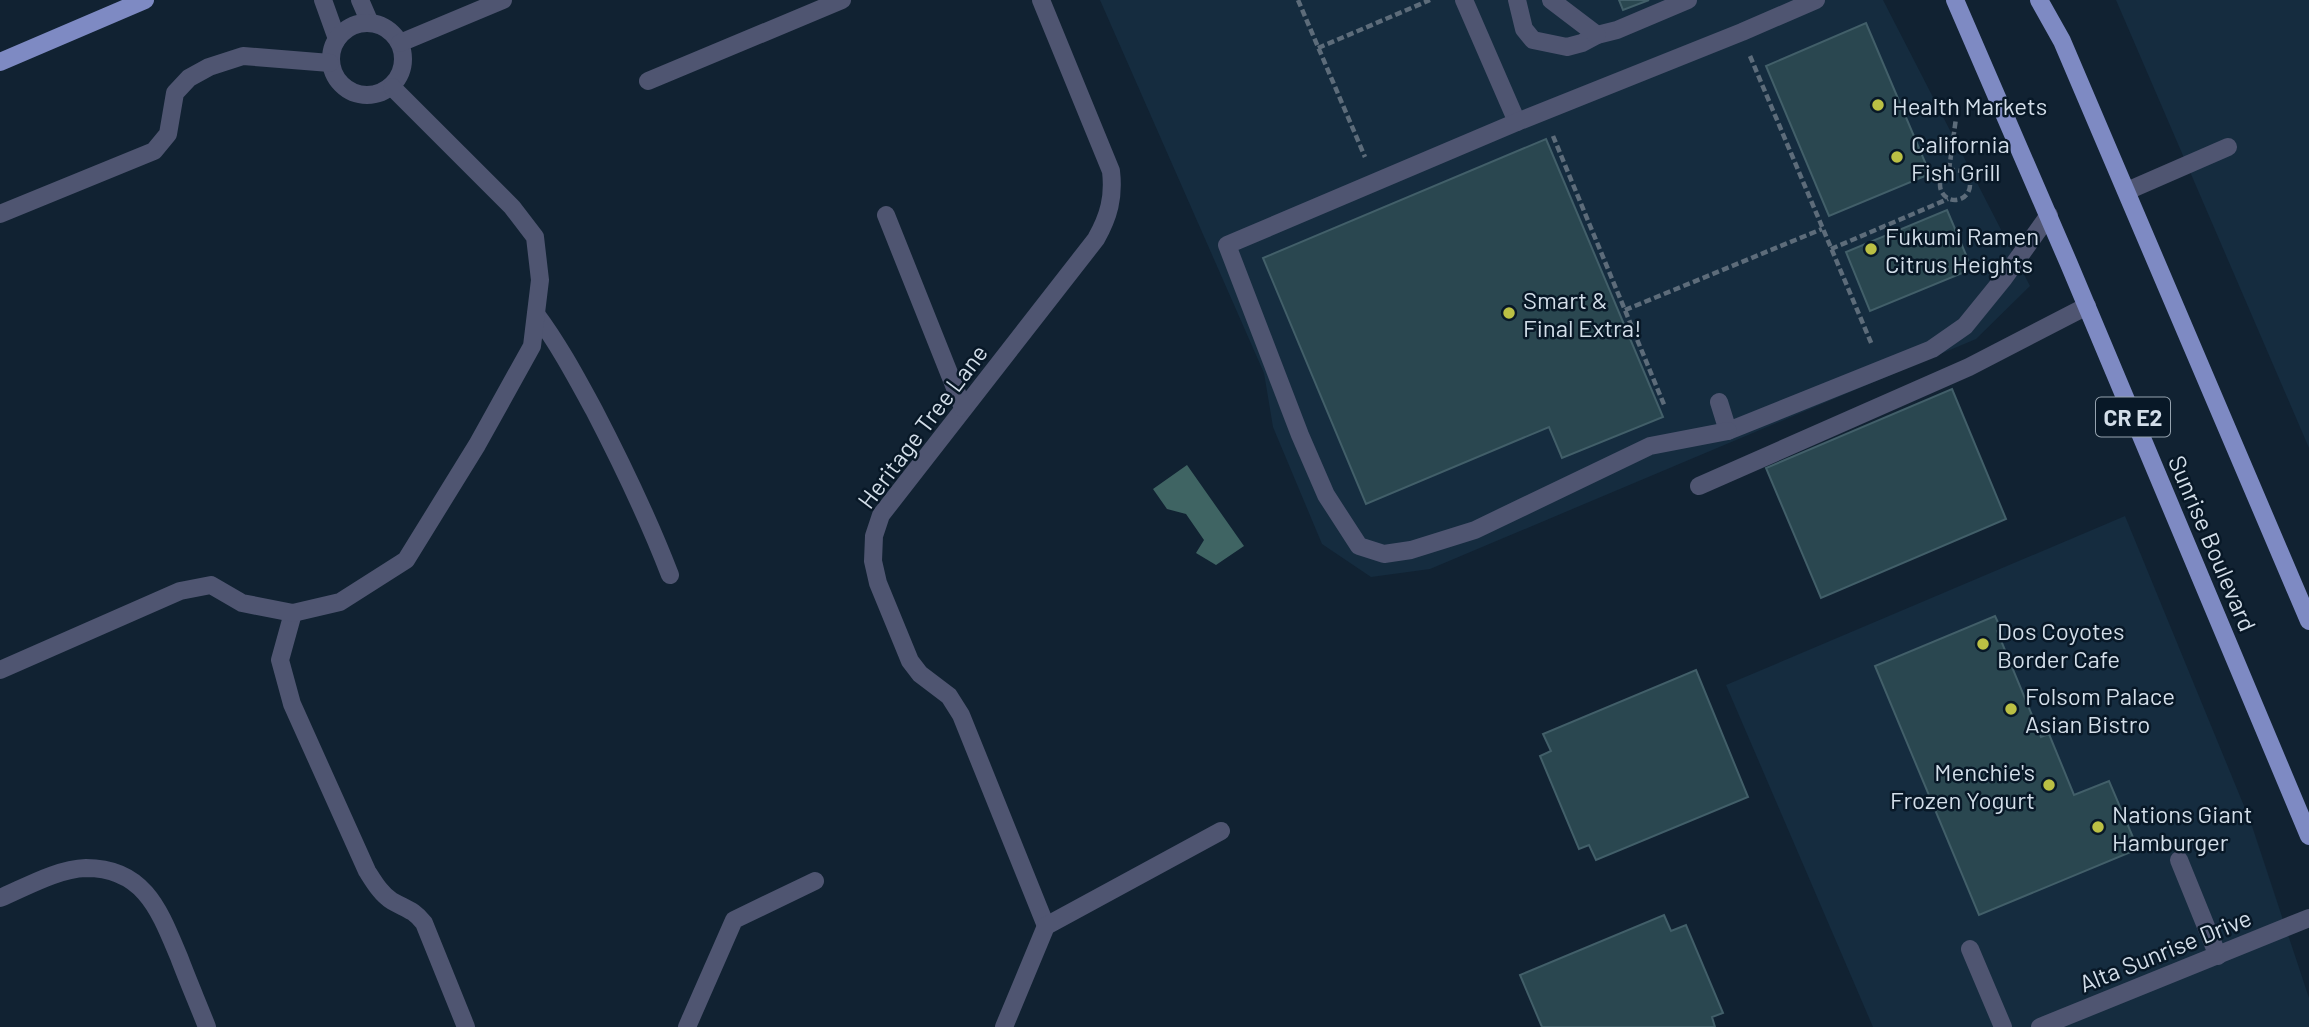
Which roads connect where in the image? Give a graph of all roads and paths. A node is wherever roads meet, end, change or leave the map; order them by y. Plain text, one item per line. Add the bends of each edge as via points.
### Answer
1 (145, 0) edge
2 (323, 0) edge
3 (360, 0) edge
4 (503, 0) edge
5 (842, 0) edge
6 (1041, 0) edge
7 (1298, 0) edge
8 (1430, 0) edge
9 (1464, 0) edge
10 (1517, 0) edge
11 (1551, 0) edge
12 (1688, 0) edge
13 (1815, 0) edge
14 (1955, 0) edge
15 (2039, 0) edge
16 (370, 23) junction
17 (1597, 35) junction
18 (337, 39) junction
19 (400, 43) junction
20 (1318, 48) junction
21 (1750, 56) dead end
22 (0, 62) edge
23 (330, 63) junction
24 (648, 80) dead end
25 (391, 87) junction
26 (1955, 117) dead end
27 (1517, 122) junction
28 (1552, 135) dead end
29 (2228, 147) dead end
30 (1949, 170) junction
31 (1376, 181) junction
32 (2127, 191) junction
33 (1948, 198) junction
34 (0, 214) edge
35 (886, 215) dead end
36 (2049, 215) junction
37 (1822, 229) junction
38 (1831, 249) junction
39 (2087, 306) junction
40 (1625, 310) junction
41 (536, 314) junction
42 (1876, 352) dead end
43 (1719, 402) dead end
44 (1665, 407) dead end
45 (963, 408) junction
46 (1728, 432) junction
47 (1699, 486) dead end
48 (670, 575) dead end
49 (293, 613) junction
50 (2309, 621) edge
51 (0, 670) edge
52 (1221, 831) dead end
53 (2309, 836) edge
54 (2179, 860) dead end
55 (815, 881) dead end
56 (0, 898) edge
57 (2309, 918) edge
58 (1046, 926) junction
59 (1970, 949) dead end
60 (2218, 956) junction
61 (207, 1027) edge
62 (466, 1027) edge
63 (687, 1027) edge
64 (1004, 1027) edge
65 (2003, 1027) edge
66 (2039, 1027) edge

1 - 22 main road
2 - 18 street
3 - 16 street
4 - 19 street
5 - 24 street
6 - 45 street, Heritage Tree Lane via 1111,171 1113,192 1107,219 1096,239
7 - 20 path
8 - 20 path
9 - 27 street
10 - 17 street via 1524,29 1533,40 1567,47
11 - 17 street
12 - 17 street
13 - 27 street
14 - 36 main road, Sunrise Boulevard / CR E2
15 - 32 main road via 2062,41
16 - 18 street via 357,24
16 - 19 street via 393,33
18 - 23 street
19 - 25 street via 403,68
20 - 31 path
21 - 37 path
23 - 25 street via 340,84 359,95 382,93
23 - 34 street via 243,56 209,67 175,93 169,134 154,150
25 - 41 street via 512,207 535,237 540,280
26 - 30 path
27 - 31 street
28 - 40 path
29 - 32 street
30 - 33 path via 1940,182 1941,192
30 - 33 path via 1964,172 1970,185 1963,198
31 - 46 street via 1227,245 1326,495 1359,546 1384,554 1412,550 1475,530 1650,446
32 - 50 main road
33 - 38 path
35 - 45 street
36 - 39 main road, Sunrise Boulevard / CR E2
36 - 46 street via 1965,326 1932,349
37 - 38 path
37 - 40 path
38 - 42 path
39 - 47 street via 1992,356
39 - 53 main road, Sunrise Boulevard / CR E2
40 - 44 path
41 - 48 street via 558,344 646,512
41 - 49 street via 532,346 406,560 340,603
43 - 46 street
45 - 58 street, Heritage Tree Lane via 881,515 873,561 910,661 949,696 961,715
49 - 51 street via 242,603 211,586 180,591
49 - 62 street via 280,660 292,704 366,871 390,900 415,911 424,923
52 - 58 street
54 - 60 street
55 - 63 street via 734,920
56 - 61 street via 59,873 85,868 128,878 160,911
57 - 60 street, Alta Sunrise Drive
58 - 64 street
59 - 65 street
60 - 66 street, Alta Sunrise Drive

